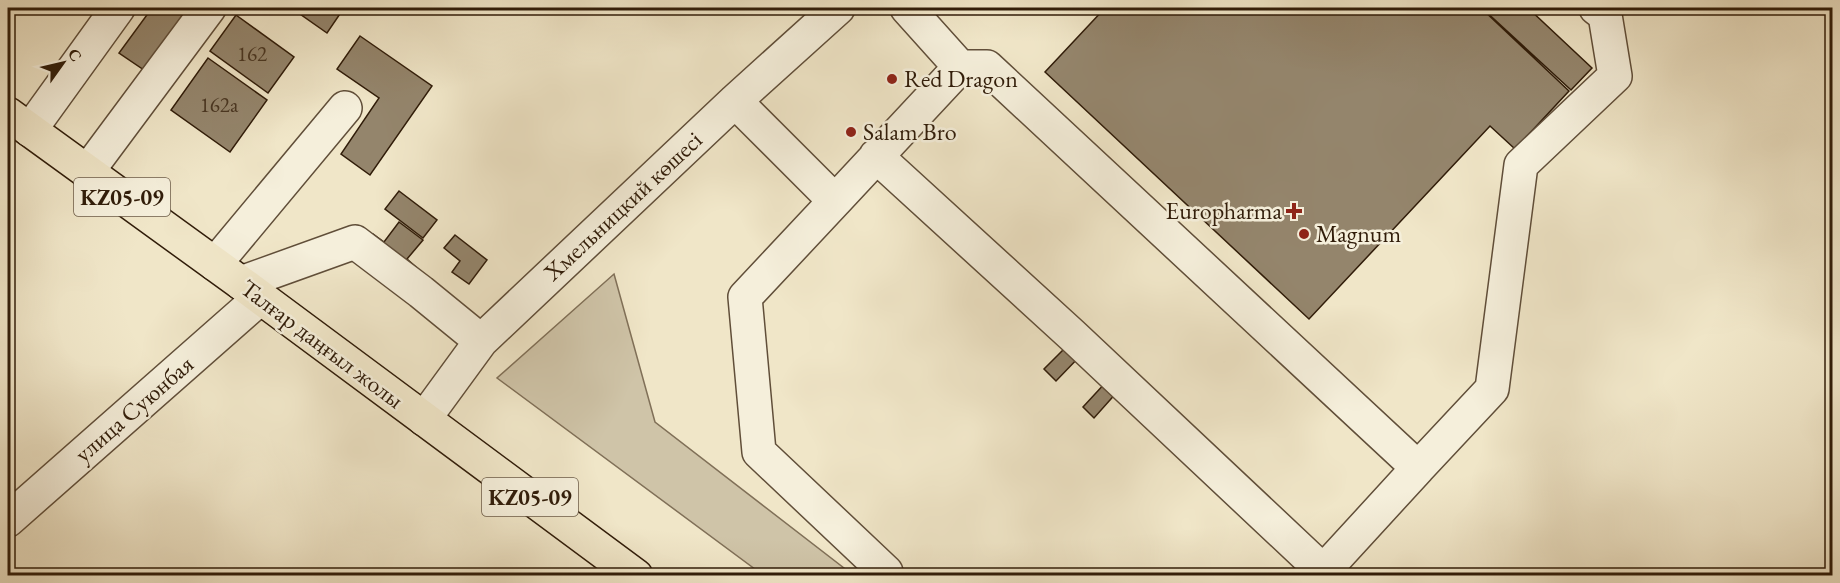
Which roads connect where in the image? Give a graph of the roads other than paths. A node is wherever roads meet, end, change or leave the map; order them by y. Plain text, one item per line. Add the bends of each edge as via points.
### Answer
1 (208, 8) edge
2 (838, 8) edge
3 (907, 8) edge
4 (1596, 8) edge
5 (109, 10) edge
6 (960, 68) junction
7 (735, 101) junction
8 (345, 108) dead end
9 (19, 122) edge
10 (876, 156) junction
11 (87, 172) junction
12 (835, 201) junction
13 (214, 264) junction
14 (250, 290) junction
15 (481, 341) junction
16 (424, 419) junction
17 (1418, 468) junction
18 (8, 520) edge
19 (1321, 573) edge
20 (886, 574) edge
21 (636, 576) edge

1 - 11 street
2 - 7 street, Хмельницкий көшесі
3 - 6 street
4 - 17 street via 1605,15 1615,76 1521,165 1492,389
5 - 9 street
6 - 10 street
6 - 17 street via 987,67
7 - 12 street
7 - 15 street, Хмельницкий көшесі
8 - 13 street
9 - 11 main road, Талғар даңғыл жолы / KZ05-09
10 - 12 street
10 - 19 street via 1072,335
11 - 13 main road, Талғар даңғыл жолы / KZ05-09
12 - 20 street via 745,297 759,452
13 - 14 main road, Талғар даңғыл жолы / KZ05-09
14 - 15 street via 353,243 418,281
14 - 16 main road, Талғар даңғыл жолы / KZ05-09
14 - 18 street, улица Суюнбая
15 - 16 street, Хмельницкий көшесі
16 - 21 main road, Талғар даңғыл жолы / KZ05-09
17 - 19 street

